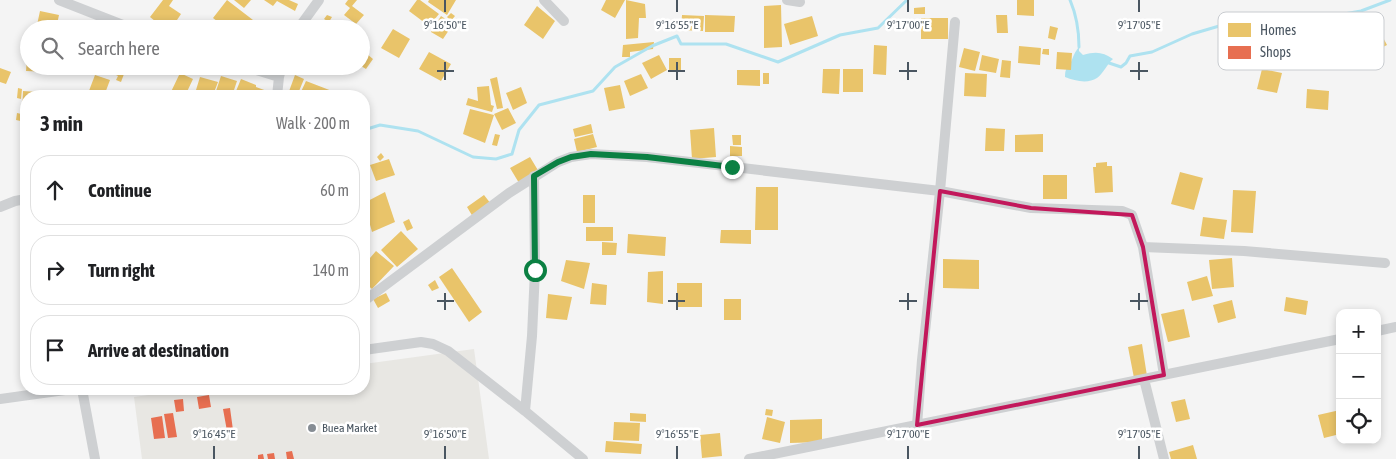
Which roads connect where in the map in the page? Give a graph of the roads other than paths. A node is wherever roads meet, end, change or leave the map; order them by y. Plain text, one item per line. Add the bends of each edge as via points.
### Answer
1 (59, 0) edge
2 (319, 0) edge
3 (544, 0) edge
4 (787, 0) edge
5 (800, 2) dead end
6 (111, 20) edge
7 (305, 20) edge
8 (564, 21) dead end
9 (955, 22) dead end
10 (273, 75) edge
11 (279, 77) joint
12 (278, 90) edge
13 (534, 176) junction
14 (940, 191) junction
15 (20, 201) edge
16 (0, 206) edge
17 (1143, 247) junction
18 (1384, 263) dead end
19 (370, 297) edge
20 (1396, 327) edge
21 (1381, 330) edge
22 (1336, 340) edge
23 (370, 349) edge
24 (1164, 375) junction
25 (1144, 379) junction
26 (33, 395) edge
27 (83, 395) edge
28 (0, 400) edge
29 (525, 411) junction
30 (917, 425) junction
31 (94, 459) edge
32 (583, 459) edge
33 (749, 459) edge
34 (1164, 459) edge

1 - 6 street
2 - 7 street
3 - 8 street
4 - 5 street
9 - 14 street
10 - 11 street
11 - 12 street
13 - 14 street via 558,162 591,154 647,157
13 - 19 street
13 - 29 street via 535,270
14 - 17 street via 1031,208 1122,211 1132,215
14 - 30 street
15 - 16 street
17 - 18 street via 1244,251
17 - 24 street
20 - 21 street
22 - 24 street
23 - 29 street via 421,342 433,344 448,351
24 - 25 street
25 - 30 street
25 - 34 street
26 - 28 street
27 - 31 street
29 - 32 street
30 - 33 street

